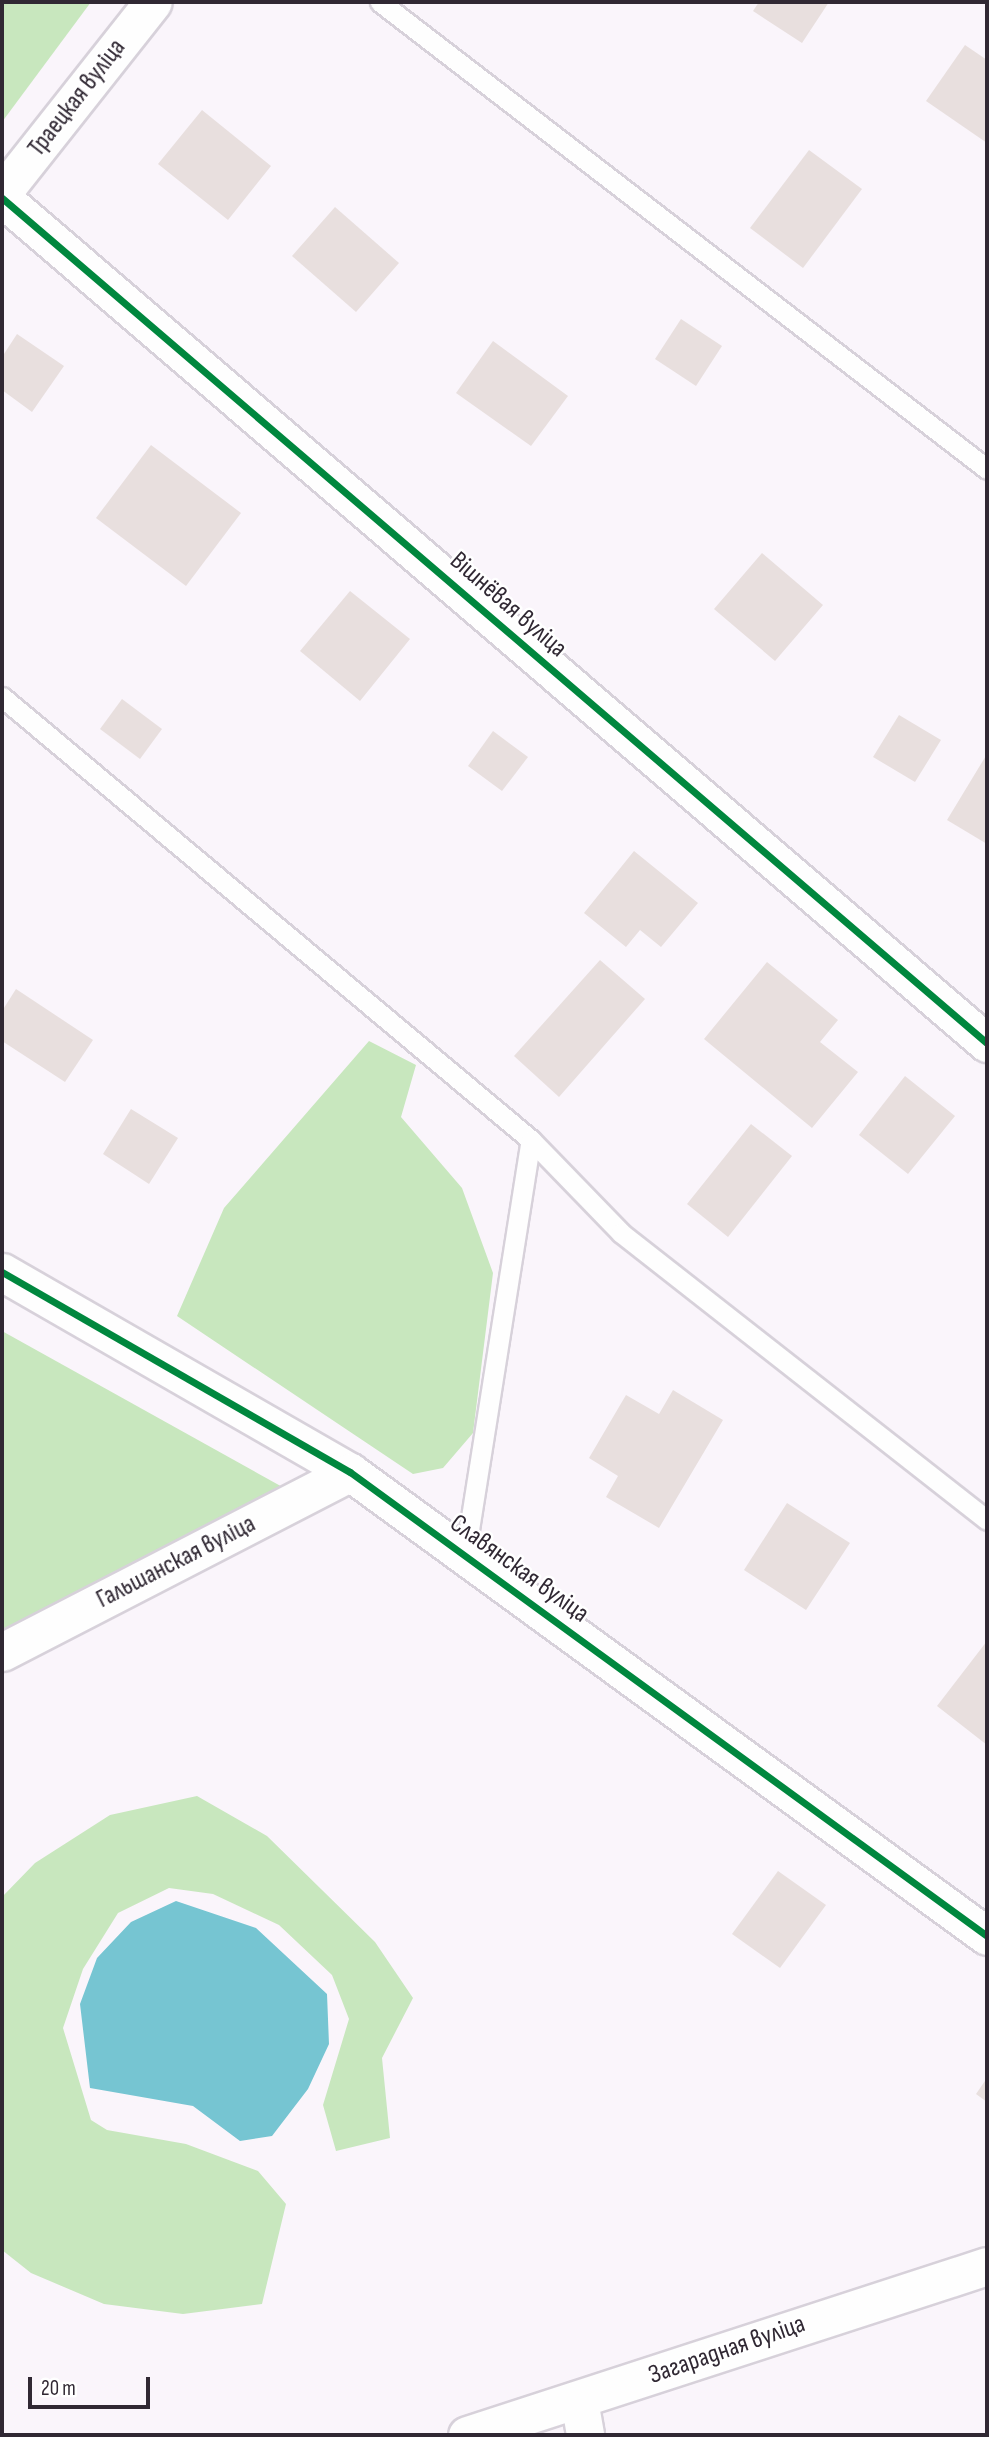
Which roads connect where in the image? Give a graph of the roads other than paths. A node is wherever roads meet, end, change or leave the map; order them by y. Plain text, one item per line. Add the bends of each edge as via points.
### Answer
1 (153, 2) edge
2 (380, 2) edge
3 (2, 195) edge
4 (987, 469) edge
5 (2, 697) edge
6 (987, 1043) edge
7 (531, 1140) junction
8 (2, 1272) edge
9 (349, 1472) junction
10 (987, 1520) edge
11 (465, 1555) junction
12 (2, 1652) edge
13 (987, 1936) edge
14 (987, 2266) edge
15 (579, 2400) junction
16 (467, 2435) edge
17 (585, 2435) edge

1 - 3 street, Траецкая вуліца
2 - 4 lane
3 - 6 street, Вішнёвая вуліца
5 - 7 lane
7 - 10 lane via 621,1233
7 - 11 lane
8 - 9 street, Славянская вуліца
9 - 11 street, Славянская вуліца
9 - 12 street, Гальшанская вуліца
11 - 13 street, Славянская вуліца
14 - 15 street, Загарадная вуліца
15 - 16 street, Загарадная вуліца
15 - 17 street

